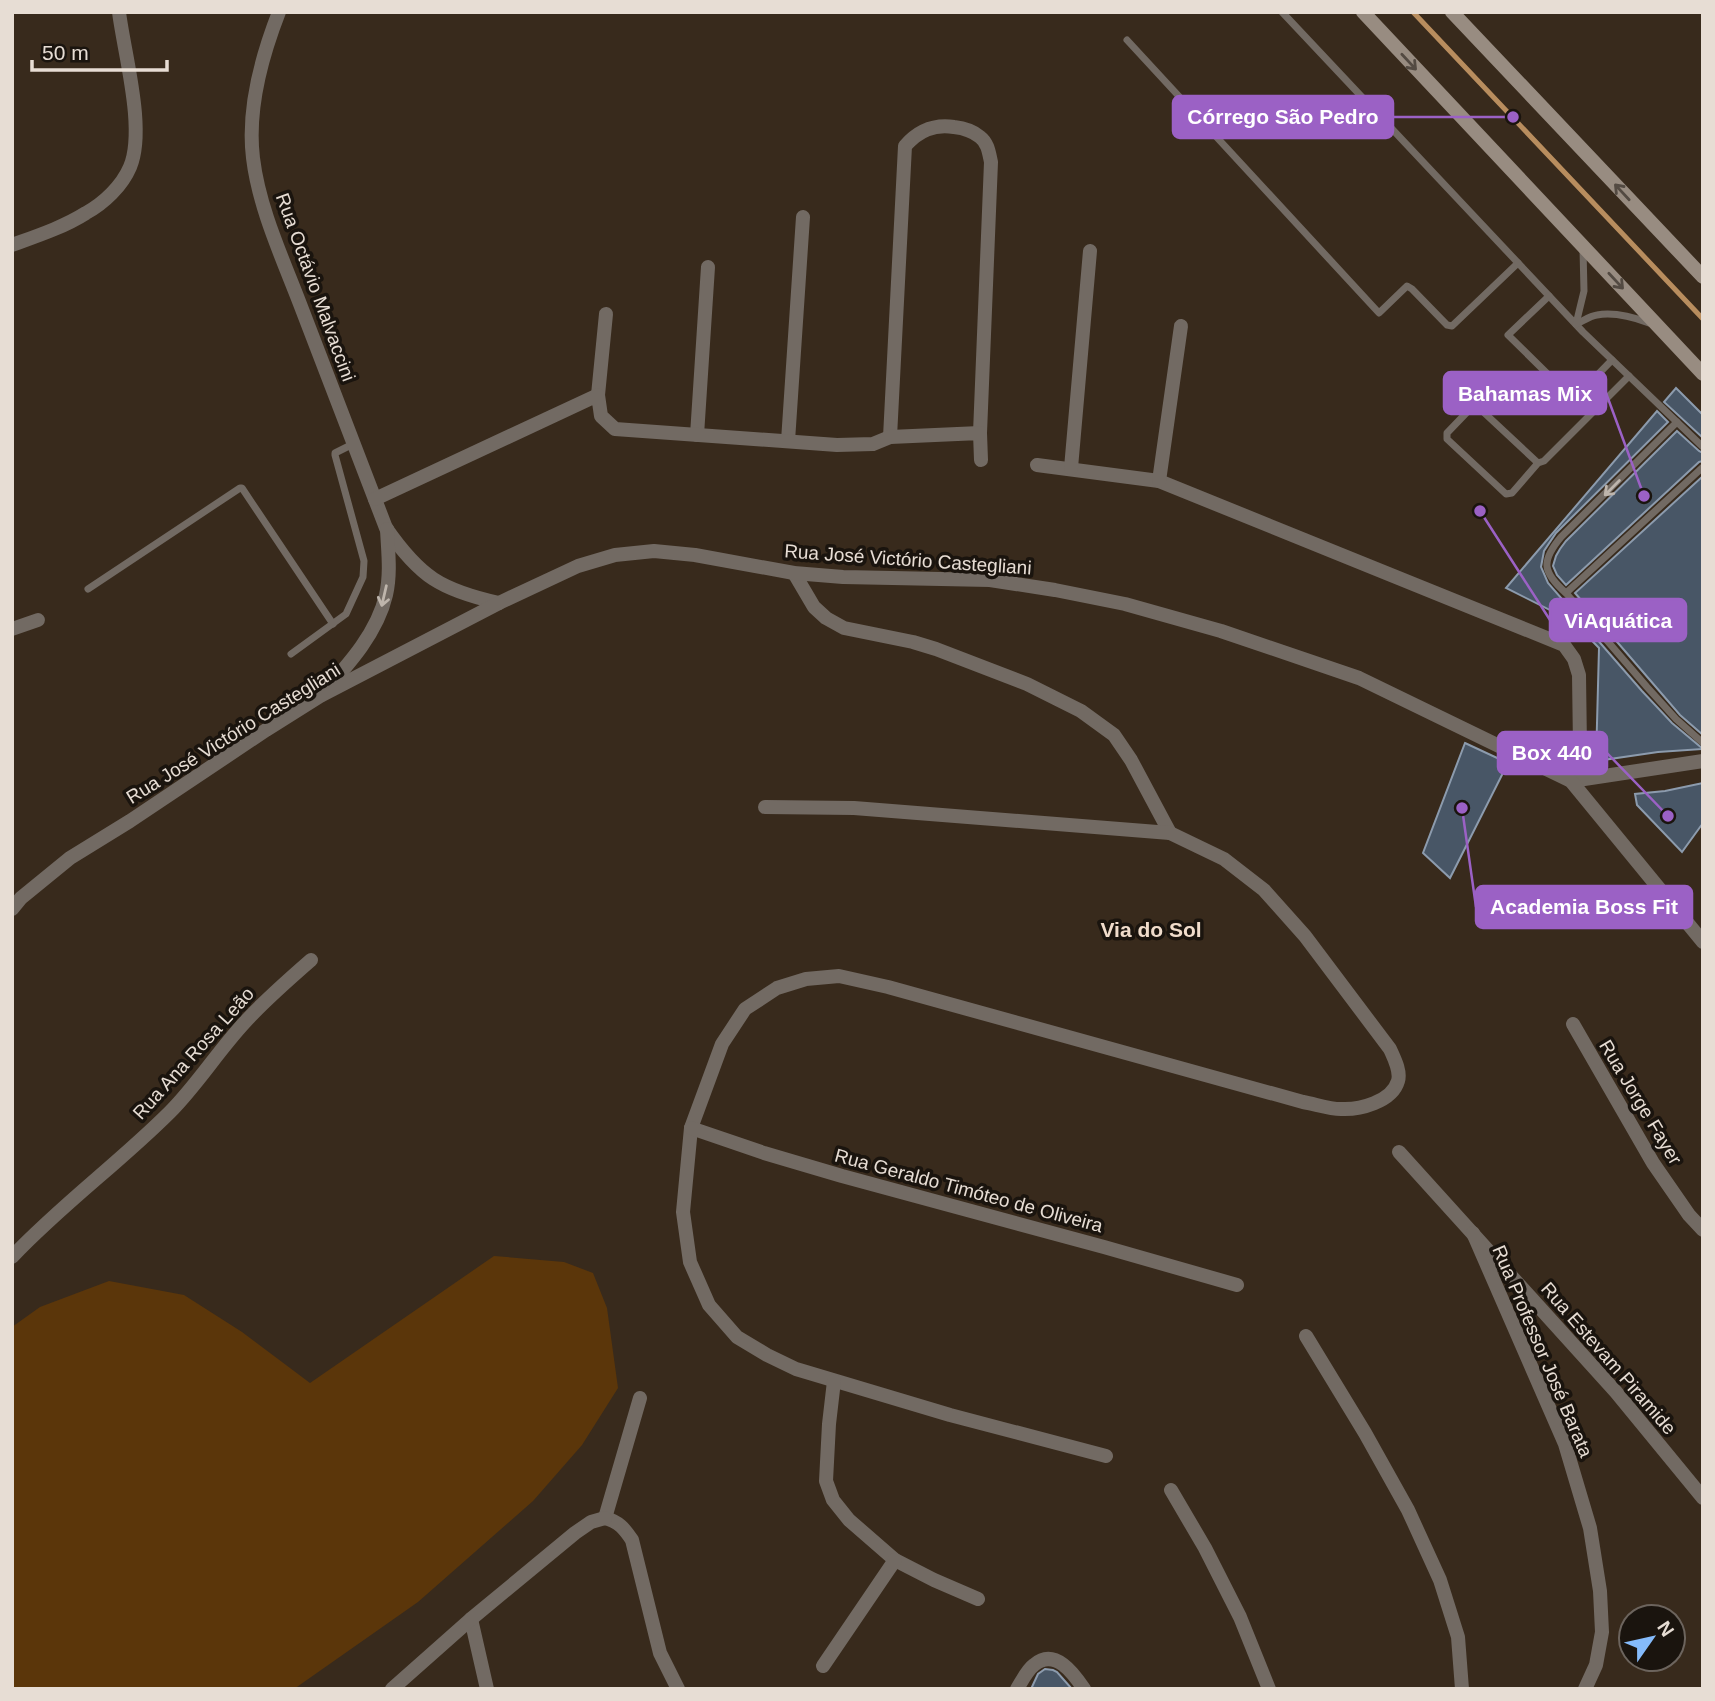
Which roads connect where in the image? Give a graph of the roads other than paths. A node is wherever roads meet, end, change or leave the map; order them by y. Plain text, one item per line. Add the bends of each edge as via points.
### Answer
1 (118, 12) edge
2 (279, 12) edge
3 (1282, 12) edge
4 (1363, 12) edge
5 (1452, 12) edge
6 (1127, 40) dead end
7 (803, 217) dead end
8 (12, 245) edge
9 (1583, 245) junction
10 (1090, 251) dead end
11 (1518, 263) junction
12 (708, 267) dead end
13 (1703, 277) edge
14 (1549, 296) junction
15 (606, 314) dead end
16 (1576, 324) junction
17 (1181, 326) dead end
18 (1658, 327) junction
19 (1612, 360) junction
20 (1703, 374) edge
21 (1629, 376) junction
22 (598, 395) junction
23 (1677, 422) junction
24 (980, 433) junction
25 (697, 435) junction
26 (890, 437) junction
27 (788, 441) junction
28 (354, 444) junction
29 (1703, 447) edge
30 (981, 460) dead end
31 (1538, 463) junction
32 (1037, 465) dead end
33 (1703, 467) edge
34 (1071, 468) junction
35 (1159, 481) junction
36 (375, 499) junction
37 (386, 528) junction
38 (794, 573) junction
39 (88, 589) dead end
40 (1566, 593) junction
41 (499, 603) junction
42 (38, 620) dead end
43 (333, 624) junction
44 (12, 629) edge
45 (291, 654) dead end
46 (320, 696) junction
47 (1703, 743) edge
48 (1703, 761) edge
49 (1571, 781) junction
50 (765, 807) dead end
51 (1170, 833) junction
52 (12, 909) edge
53 (1703, 942) edge
54 (311, 960) dead end
55 (1573, 1024) dead end
56 (691, 1128) junction
57 (1399, 1152) dead end
58 (1703, 1230) edge
59 (1473, 1233) junction
60 (12, 1257) edge
61 (1237, 1285) dead end
62 (1306, 1336) dead end
63 (834, 1381) junction
64 (640, 1398) dead end
65 (1106, 1455) dead end
66 (1171, 1490) dead end
67 (1703, 1498) edge
68 (605, 1518) junction
69 (895, 1560) junction
70 (978, 1599) dead end
71 (471, 1619) junction
72 (823, 1666) dead end
73 (392, 1689) edge
74 (487, 1689) edge
75 (678, 1689) edge
76 (1017, 1689) edge
77 (1084, 1689) edge
78 (1269, 1689) edge
79 (1462, 1689) edge
80 (1585, 1689) edge

1 - 8 street via 134,101 130,166 113,192 87,213
2 - 28 street, Rua Octávio Malvaccini via 252,111 253,157 262,203
3 - 11 lane
4 -> 9 main road
13 -> 5 main road
6 - 11 lane via 1379,313 1407,286 1452,326
7 - 27 street
9 - 16 lane via 1584,291
9 -> 18 main road
10 - 34 street
11 - 14 lane
12 - 25 street
14 - 16 lane
14 - 19 lane via 1508,335 1575,398
15 - 22 street
16 - 18 lane via 1608,314
16 - 19 lane
17 - 35 street
18 - 20 main road
19 - 21 lane
21 - 23 lane
21 - 31 lane
22 - 25 street via 601,416 615,429
22 - 36 street
23 - 29 lane
23 -> 40 lane via 1552,548 1545,566
24 - 26 street
24 - 26 street via 991,162 981,137 941,125 915,135 905,146
24 - 30 street
25 - 27 street
26 - 27 street via 873,444 849,445
28 - 36 street, Rua Octávio Malvaccini
28 - 43 lane via 335,455 364,561 363,577 349,610
31 - 31 lane via 1506,494 1447,439 1447,433 1472,407 1478,407
32 - 34 street
33 - 40 lane
34 - 35 street
35 - 49 street via 1564,645 1579,675 1580,747
36 - 37 street, Rua Octávio Malvaccini
37 - 41 street, Rua Octávio Malvaccini via 419,570 442,585
37 -> 46 street, Rua Octávio Malvaccini via 389,568 377,619 363,645
38 - 41 street, Rua José Victório Castegliani via 695,555 654,551 614,555 578,566
38 - 49 street, Rua José Victório Castegliani via 990,580 1125,604 1359,678
38 - 51 street via 814,607 844,628 936,649 1082,711 1114,735
39 - 43 lane via 242,488
40 - 47 lane via 1676,719
41 - 46 street, Rua José Victório Castegliani
42 - 44 street
43 - 45 lane
46 - 52 street, Rua José Victório Castegliani via 71,858
48 - 49 street
49 - 53 street
50 - 51 street via 854,808
51 - 56 street via 1224,859 1264,890 1305,936 1390,1049 1398,1067 1398,1082 1388,1096 1367,1107 1342,1109 1303,1102 839,976 777,988 745,1009 722,1044
54 - 60 street, Rua Ana Rosa Leão via 244,1023 170,1112
55 - 58 street, Rua Jorge Fayer via 1653,1163
56 - 61 street, Rua Geraldo Timóteo de Oliveira via 842,1176
56 - 63 street via 683,1212 690,1262 709,1305 737,1337 796,1369
57 - 59 street, Rua Estevam Piramide
59 - 67 street, Rua Estevam Piramide via 1616,1392
59 - 80 street, Rua Professor José Barata via 1565,1444 1590,1528 1602,1632 1596,1665
62 - 79 street via 1408,1510 1440,1580 1458,1637
63 - 65 street
63 - 69 street via 826,1482 849,1520
64 - 68 street
66 - 78 street via 1240,1617
68 - 71 street via 575,1533
68 - 75 street via 624,1528 632,1540 660,1653
69 - 70 street
69 - 72 street
71 - 73 street
71 - 74 street
76 - 77 street via 1034,1664 1052,1659 1073,1673

